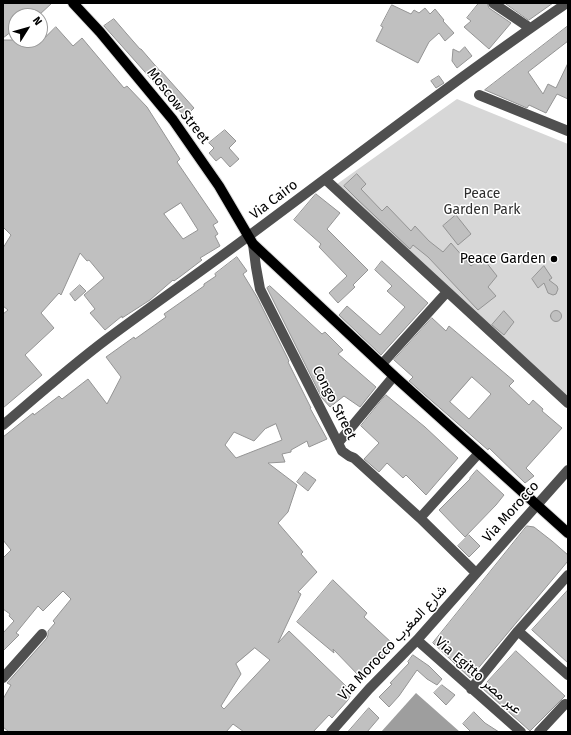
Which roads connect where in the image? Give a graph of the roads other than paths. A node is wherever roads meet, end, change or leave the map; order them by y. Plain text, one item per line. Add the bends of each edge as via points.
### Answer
1 (73, 3) edge
2 (493, 3) edge
3 (567, 3) edge
4 (530, 28) junction
5 (479, 95) dead end
6 (568, 131) edge
7 (325, 179) junction
8 (251, 240) junction
9 (447, 292) junction
10 (382, 364) junction
11 (394, 376) junction
12 (568, 404) edge
13 (3, 425) edge
14 (338, 443) junction
15 (478, 452) junction
16 (568, 470) edge
17 (537, 505) junction
18 (420, 518) junction
19 (568, 533) edge
20 (476, 573) junction
21 (568, 575) edge
22 (518, 631) junction
23 (42, 634) dead end
24 (417, 640) junction
25 (568, 675) edge
26 (3, 678) edge
27 (471, 689) junction
28 (567, 704) edge
29 (332, 732) edge
30 (521, 732) edge
31 (539, 732) edge

1 - 8 main road, Moscow Street via 173,120 219,186
2 - 4 street
3 - 4 street, Via Cairo
4 - 7 street, Via Cairo
5 - 6 street
7 - 8 street, Via Cairo
7 - 9 street
8 - 10 main road
8 - 13 street, Via Cairo via 105,340
8 - 14 street, Congo Street via 260,289
9 - 10 street
9 - 12 street
10 - 11 main road
11 - 14 street
11 - 15 main road
14 - 18 street, Congo Street via 342,451 354,458
15 - 17 main road
15 - 18 street
16 - 17 street, Via Morocco
17 - 19 main road
17 - 20 street, Via Morocco
18 - 20 street, Congo Street
20 - 24 street, Via Morocco شارع المغرب
21 - 22 street
22 - 25 street
22 - 27 street
23 - 26 street
24 - 27 street, Via Egitto عبر مصر
24 - 29 street, Via Morocco شارع المغرب via 369,689
27 - 30 street, Via Egitto عبر مصر
28 - 31 street

